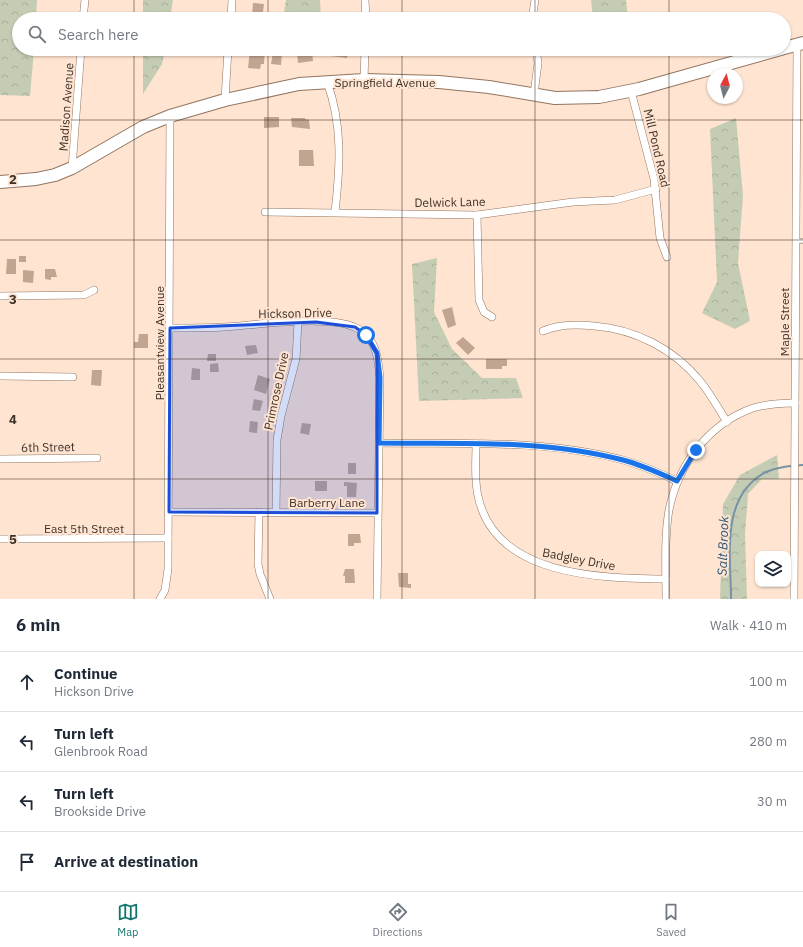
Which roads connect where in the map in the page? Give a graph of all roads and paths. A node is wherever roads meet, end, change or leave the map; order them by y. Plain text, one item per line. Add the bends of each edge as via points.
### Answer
1 (85, 0) edge
2 (232, 0) edge
3 (365, 0) edge
4 (535, 0) edge
5 (84, 12) edge
6 (231, 12) edge
7 (366, 12) edge
8 (533, 12) edge
9 (800, 44) edge
10 (80, 56) edge
11 (228, 56) edge
12 (365, 56) edge
13 (537, 56) edge
14 (758, 56) edge
15 (364, 80) junction
16 (327, 82) junction
17 (632, 91) junction
18 (534, 94) junction
19 (225, 100) junction
20 (170, 116) junction
21 (799, 135) edge
22 (72, 168) junction
23 (0, 182) edge
24 (656, 190) junction
25 (265, 212) dead end
26 (335, 212) junction
27 (477, 215) junction
28 (799, 241) edge
29 (666, 257) dead end
30 (94, 290) dead end
31 (0, 296) edge
32 (492, 317) dead end
33 (298, 322) junction
34 (170, 328) junction
35 (543, 331) dead end
36 (0, 376) edge
37 (72, 377) dead end
38 (795, 403) junction
39 (727, 422) junction
40 (379, 443) junction
41 (476, 444) junction
42 (97, 458) dead end
43 (0, 459) edge
44 (677, 481) junction
45 (169, 512) junction
46 (259, 512) junction
47 (276, 512) junction
48 (378, 513) junction
49 (168, 538) junction
50 (0, 539) edge
51 (666, 579) junction
52 (160, 599) edge
53 (270, 599) edge
54 (377, 599) edge
55 (666, 599) edge
56 (794, 599) edge

1 - 5 street
2 - 6 street
3 - 7 street
4 - 8 street
9 - 21 street, Maple Street
10 - 22 street, Madison Avenue
11 - 19 street
12 - 15 street
13 - 18 street
14 - 17 main road, Springfield Avenue
15 - 16 main road, Springfield Avenue
15 - 18 main road, Springfield Avenue via 440,82
16 - 19 main road, Springfield Avenue via 299,84
16 - 26 street via 338,127 340,163
17 - 18 main road, Springfield Avenue via 577,99
17 - 24 street, Mill Pond Road
19 - 20 main road, Springfield Avenue
20 - 22 main road, Springfield Avenue via 143,127
20 - 34 street, Pleasantview Avenue
21 - 28 street, Maple Street
22 - 23 main road, Springfield Avenue via 36,179
24 - 27 street, Delwick Lane via 615,200 572,202
24 - 29 street, Mill Pond Road via 660,238
25 - 26 street, Delwick Lane
26 - 27 street, Delwick Lane
27 - 32 street via 479,300 484,312
28 - 38 street, Maple Street
30 - 31 street via 84,295
33 - 34 street, Hickson Drive
33 - 40 street, Hickson Drive via 348,324 361,330 375,347 380,378
33 - 47 street, Primrose Drive via 296,359 277,440
34 - 45 street, Pleasantview Avenue
35 - 39 street via 554,326 603,327 648,340 675,357 693,373
36 - 37 street
38 - 39 street via 758,407
38 - 56 street, Maple Street
39 - 44 street via 705,439
40 - 41 street
40 - 48 street, Hickson Drive
41 - 44 street via 564,448 599,454 650,469
41 - 51 street, Badgley Drive via 476,485 479,502 492,527 507,546 534,560 585,573 611,577
42 - 43 street, 6th Street
44 - 51 street via 668,521
45 - 46 street
45 - 49 street, Pleasantview Avenue
46 - 47 street, Barberry Lane
46 - 53 street via 258,564
47 - 48 street, Barberry Lane
48 - 54 street, Hickson Drive
49 - 50 street, East 5th Street
49 - 52 street, Pleasantview Avenue via 168,569 165,590
51 - 55 street

